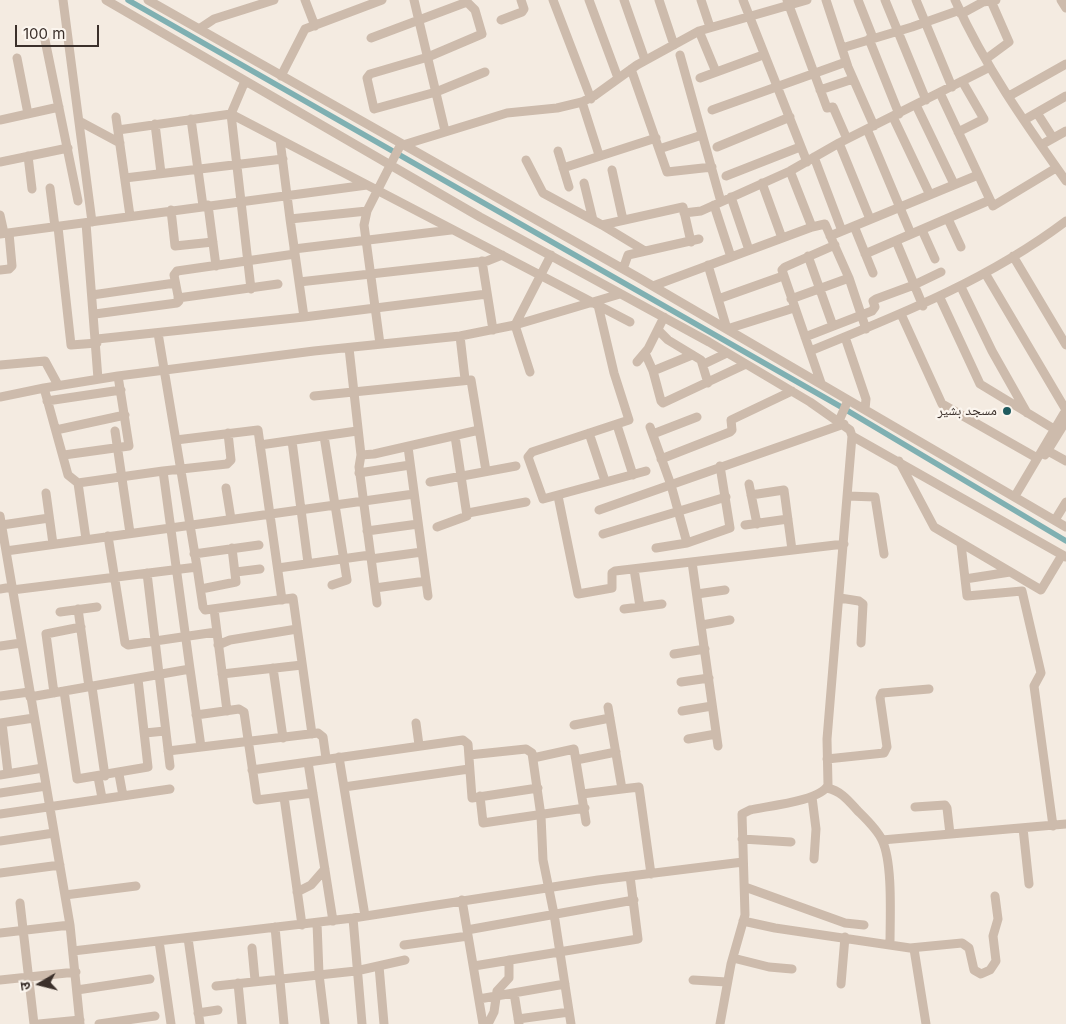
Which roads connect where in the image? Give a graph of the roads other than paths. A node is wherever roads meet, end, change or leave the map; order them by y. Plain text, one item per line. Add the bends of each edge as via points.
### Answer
1 (63, 0) edge
2 (106, 0) edge
3 (148, 0) edge
4 (305, 0) edge
5 (382, 0) edge
6 (414, 0) edge
7 (521, 0) edge
8 (553, 0) edge
9 (589, 0) edge
10 (624, 0) edge
11 (658, 0) edge
12 (701, 0) edge
13 (743, 0) edge
14 (808, 0) edge
15 (826, 0) edge
16 (858, 0) edge
17 (885, 0) edge
18 (916, 0) edge
19 (955, 0) edge
20 (1061, 0) edge
21 (270, 1) edge
22 (993, 1) edge
23 (788, 2) edge
24 (1066, 8) edge
25 (961, 12) junction
26 (748, 15) junction
27 (501, 20) dead end
28 (419, 21) junction
29 (925, 23) junction
30 (315, 26) junction
31 (710, 27) junction
32 (199, 29) junction
33 (699, 30) junction
34 (897, 31) junction
35 (371, 38) dead end
36 (871, 39) junction
37 (45, 40) dead end
38 (674, 44) junction
39 (842, 48) junction
40 (680, 55) dead end
41 (763, 55) junction
42 (428, 57) junction
43 (17, 58) dead end
44 (645, 60) junction
45 (846, 62) junction
46 (988, 63) junction
47 (1066, 64) edge
48 (631, 69) junction
49 (485, 72) dead end
50 (716, 72) junction
51 (814, 74) junction
52 (281, 76) junction
53 (618, 78) junction
54 (700, 78) dead end
55 (853, 78) junction
56 (245, 81) junction
57 (962, 81) junction
58 (776, 86) junction
59 (952, 87) junction
60 (820, 90) junction
61 (436, 92) junction
62 (940, 93) junction
63 (1009, 96) junction
64 (1066, 96) edge
65 (586, 100) junction
66 (926, 100) junction
67 (916, 105) junction
68 (59, 107) junction
69 (712, 110) dead end
70 (1037, 113) junction
71 (28, 114) junction
72 (231, 114) junction
73 (896, 116) junction
74 (790, 117) junction
75 (116, 118) dead end
76 (191, 119) junction
77 (0, 120) edge
78 (1024, 120) junction
79 (79, 121) junction
80 (155, 124) junction
81 (871, 128) junction
82 (118, 130) junction
83 (446, 131) junction
84 (1066, 131) edge
85 (958, 132) junction
86 (702, 134) junction
87 (656, 138) junction
88 (1053, 138) junction
89 (280, 140) junction
90 (843, 141) junction
91 (120, 143) junction
92 (1041, 145) junction
93 (718, 147) dead end
94 (800, 147) junction
95 (68, 148) junction
96 (659, 149) junction
97 (558, 151) dead end
98 (397, 153) junction
99 (600, 155) junction
100 (28, 156) junction
101 (283, 159) junction
102 (811, 159) junction
103 (526, 160) dead end
104 (0, 162) edge
105 (236, 163) junction
106 (712, 167) junction
107 (198, 168) junction
108 (563, 168) junction
109 (1056, 168) junction
110 (612, 170) dead end
111 (790, 171) junction
112 (161, 174) junction
113 (978, 174) junction
114 (726, 176) dead end
115 (125, 178) junction
116 (1066, 180) edge
117 (584, 183) dead end
118 (762, 183) junction
119 (954, 184) junction
120 (367, 185) junction
121 (50, 188) dead end
122 (569, 188) dead end
123 (32, 189) dead end
124 (377, 190) junction
125 (930, 194) junction
126 (287, 195) junction
127 (731, 197) junction
128 (990, 200) junction
129 (78, 201) dead end
130 (241, 201) junction
131 (717, 203) junction
132 (205, 205) junction
133 (899, 207) junction
134 (172, 210) junction
135 (367, 212) junction
136 (684, 213) junction
137 (0, 215) edge
138 (130, 216) junction
139 (948, 218) junction
140 (290, 219) junction
141 (870, 219) junction
142 (593, 220) junction
143 (623, 220) junction
144 (1066, 221) edge
145 (89, 222) junction
146 (602, 224) junction
147 (854, 226) junction
148 (57, 227) junction
149 (812, 227) junction
150 (451, 230) junction
151 (922, 230) junction
152 (842, 231) junction
153 (4, 233) edge
154 (911, 234) junction
155 (830, 236) junction
156 (782, 238) junction
157 (896, 241) junction
158 (213, 242) junction
159 (366, 242) junction
160 (834, 245) junction
161 (961, 247) dead end
162 (749, 250) junction
163 (294, 251) junction
164 (645, 251) junction
165 (865, 254) junction
166 (502, 255) junction
167 (551, 255) junction
168 (731, 256) junction
169 (808, 256) junction
170 (1013, 256) junction
171 (935, 259) dead end
172 (482, 261) junction
173 (249, 262) junction
174 (708, 265) junction
175 (216, 266) junction
176 (623, 269) junction
177 (0, 270) edge
178 (941, 272) dead end
179 (873, 273) dead end
180 (985, 273) junction
181 (370, 274) junction
182 (540, 275) junction
183 (783, 276) junction
184 (849, 278) junction
185 (299, 282) junction
186 (175, 283) junction
187 (278, 284) dead end
188 (914, 285) junction
189 (652, 286) junction
190 (961, 287) junction
191 (251, 288) junction
192 (819, 289) junction
193 (487, 294) junction
194 (620, 294) junction
195 (92, 295) junction
196 (178, 298) junction
197 (940, 298) junction
198 (718, 299) junction
199 (595, 304) junction
200 (793, 304) junction
201 (923, 306) junction
202 (374, 308) junction
203 (95, 314) junction
204 (862, 314) junction
205 (901, 314) junction
206 (304, 317) junction
207 (664, 317) junction
208 (630, 322) dead end
209 (515, 325) junction
210 (833, 326) junction
211 (727, 329) junction
212 (866, 329) junction
213 (493, 330) junction
214 (658, 330) junction
215 (158, 333) junction
216 (460, 336) junction
217 (805, 337) junction
218 (845, 337) junction
219 (97, 341) junction
220 (380, 344) junction
221 (1066, 345) edge
222 (349, 348) junction
223 (810, 351) junction
224 (645, 353) junction
225 (727, 353) junction
226 (692, 355) junction
227 (637, 362) dead end
228 (704, 364) junction
229 (0, 365) edge
230 (744, 365) junction
231 (166, 370) junction
232 (653, 371) junction
233 (530, 372) dead end
234 (118, 376) junction
235 (98, 379) junction
236 (465, 379) junction
237 (708, 383) junction
238 (821, 383) junction
239 (58, 385) junction
240 (44, 388) junction
241 (121, 390) junction
242 (792, 391) junction
243 (353, 392) junction
244 (314, 396) dead end
245 (0, 397) edge
246 (47, 401) junction
247 (847, 402) junction
248 (865, 409) junction
249 (1066, 410) edge
250 (1027, 413) junction
251 (125, 415) junction
252 (697, 417) dead end
253 (842, 420) junction
254 (1066, 421) edge
255 (617, 425) junction
256 (56, 430) junction
257 (479, 430) junction
258 (115, 431) dead end
259 (357, 431) junction
260 (1056, 431) junction
261 (228, 433) junction
262 (589, 433) junction
263 (324, 436) junction
264 (455, 436) junction
265 (852, 436) junction
266 (176, 440) junction
267 (292, 441) junction
268 (260, 445) junction
269 (408, 447) junction
270 (118, 448) junction
271 (1048, 451) junction
272 (64, 455) junction
273 (361, 455) junction
274 (1037, 458) junction
275 (662, 459) junction
276 (898, 460) junction
277 (1066, 461) edge
278 (410, 465) junction
279 (516, 466) dead end
280 (720, 466) junction
281 (181, 470) junction
282 (164, 471) junction
283 (486, 471) junction
284 (646, 471) dead end
285 (359, 473) junction
286 (633, 475) junction
287 (122, 476) junction
288 (462, 476) junction
289 (605, 481) junction
290 (430, 482) dead end
291 (78, 483) junction
292 (749, 484) dead end
293 (670, 485) junction
294 (226, 488) dead end
295 (46, 493) dead end
296 (414, 494) junction
297 (751, 495) junction
298 (558, 496) junction
299 (848, 496) junction
300 (726, 497) junction
301 (1017, 498) junction
302 (363, 502) junction
303 (526, 502) dead end
304 (1066, 502) edge
305 (334, 506) junction
306 (300, 510) junction
307 (599, 510) dead end
308 (678, 511) junction
309 (468, 513) junction
310 (269, 514) junction
311 (49, 518) junction
312 (231, 519) junction
313 (788, 519) junction
314 (1, 520) edge
315 (1055, 520) junction
316 (418, 524) junction
317 (757, 524) junction
318 (189, 525) junction
319 (745, 525) dead end
320 (172, 527) junction
321 (437, 527) dead end
322 (1066, 527) edge
323 (367, 531) junction
324 (130, 533) junction
325 (603, 534) dead end
326 (108, 536) junction
327 (2, 537) edge
328 (86, 539) junction
329 (687, 543) junction
330 (52, 544) junction
331 (844, 544) junction
332 (961, 544) junction
333 (259, 545) dead end
334 (232, 548) junction
335 (656, 548) dead end
336 (792, 550) junction
337 (6, 551) junction
338 (422, 552) junction
339 (194, 554) junction
340 (884, 554) dead end
341 (1064, 556) edge
342 (371, 557) junction
343 (342, 558) junction
344 (692, 562) junction
345 (308, 564) junction
346 (197, 567) junction
347 (278, 568) junction
348 (634, 568) junction
349 (178, 569) junction
350 (260, 569) dead end
351 (236, 572) junction
352 (1010, 572) junction
353 (147, 573) junction
354 (114, 577) junction
355 (965, 579) junction
356 (426, 581) junction
357 (332, 585) dead end
358 (375, 588) junction
359 (0, 589) edge
360 (12, 589) junction
361 (200, 589) junction
362 (725, 590) dead end
363 (697, 594) junction
364 (428, 596) dead end
365 (840, 598) junction
366 (282, 600) junction
367 (377, 602) dead end
368 (662, 604) dead end
369 (97, 607) dead end
370 (640, 607) junction
371 (78, 609) junction
372 (214, 609) junction
373 (624, 609) dead end
374 (60, 612) dead end
375 (730, 620) dead end
376 (702, 625) junction
377 (81, 627) junction
378 (297, 629) junction
379 (216, 632) junction
380 (186, 636) junction
381 (155, 641) junction
382 (21, 643) junction
383 (861, 643) dead end
384 (218, 644) junction
385 (0, 646) edge
386 (705, 650) junction
387 (674, 654) dead end
388 (302, 666) junction
389 (273, 668) junction
390 (190, 669) junction
391 (159, 674) junction
392 (222, 674) junction
393 (709, 678) junction
394 (138, 679) junction
395 (681, 682) dead end
396 (91, 687) junction
397 (930, 689) dead end
398 (59, 692) junction
399 (30, 694) junction
400 (0, 696) edge
401 (712, 706) junction
402 (608, 707) dead end
403 (227, 711) junction
404 (682, 712) dead end
405 (196, 715) junction
406 (34, 718) junction
407 (610, 718) junction
408 (1, 723) edge
409 (416, 723) dead end
410 (574, 725) dead end
411 (165, 731) junction
412 (145, 733) junction
413 (312, 734) junction
414 (716, 734) junction
415 (283, 738) junction
416 (688, 740) dead end
417 (248, 741) junction
418 (419, 745) junction
419 (718, 746) dead end
420 (201, 747) junction
421 (168, 751) junction
422 (616, 752) junction
423 (469, 755) junction
424 (339, 757) junction
425 (326, 758) junction
426 (534, 758) junction
427 (827, 759) junction
428 (576, 760) junction
429 (308, 762) junction
430 (170, 766) dead end
431 (43, 768) junction
432 (469, 769) junction
433 (252, 770) junction
434 (4, 774) edge
435 (119, 774) junction
436 (102, 776) junction
437 (46, 786) junction
438 (344, 787) junction
439 (538, 788) junction
440 (827, 788) junction
441 (170, 789) dead end
442 (622, 789) junction
443 (0, 793) edge
444 (313, 793) junction
445 (582, 794) junction
446 (123, 796) junction
447 (480, 796) junction
448 (284, 797) junction
449 (812, 797) junction
450 (102, 798) junction
451 (50, 806) junction
452 (915, 807) dead end
453 (585, 808) junction
454 (0, 814) edge
455 (541, 816) junction
456 (586, 822) dead end
457 (1066, 824) edge
458 (1053, 826) junction
459 (1023, 828) junction
460 (54, 833) junction
461 (950, 834) junction
462 (742, 839) junction
463 (882, 840) junction
464 (0, 841) edge
465 (791, 842) dead end
466 (814, 859) dead end
467 (743, 862) junction
468 (60, 865) junction
469 (325, 869) junction
470 (0, 873) edge
471 (651, 874) junction
472 (630, 876) junction
473 (1029, 884) dead end
474 (136, 886) dead end
475 (745, 887) junction
476 (549, 888) junction
477 (297, 892) junction
478 (65, 895) junction
479 (995, 896) dead end
480 (462, 900) junction
481 (634, 900) junction
482 (20, 903) dead end
483 (554, 914) junction
484 (365, 916) junction
485 (353, 918) junction
486 (333, 921) junction
487 (743, 921) junction
488 (317, 923) junction
489 (70, 925) junction
490 (302, 925) junction
491 (864, 925) dead end
492 (275, 928) junction
493 (23, 931) junction
494 (0, 933) edge
495 (468, 933) junction
496 (845, 937) junction
497 (188, 938) junction
498 (159, 941) junction
499 (890, 944) junction
500 (404, 945) dead end
501 (252, 948) dead end
502 (914, 948) junction
503 (73, 951) junction
504 (559, 951) junction
505 (733, 958) junction
506 (405, 960) dead end
507 (509, 960) junction
508 (379, 966) junction
509 (474, 966) junction
510 (792, 969) dead end
511 (356, 971) junction
512 (76, 972) junction
513 (319, 974) junction
514 (28, 976) junction
515 (280, 978) junction
516 (150, 979) dead end
517 (0, 980) edge
518 (255, 980) junction
519 (693, 980) dead end
520 (727, 982) junction
521 (238, 983) junction
522 (565, 984) junction
523 (841, 984) dead end
524 (216, 986) dead end
525 (78, 990) junction
526 (514, 993) junction
527 (496, 996) junction
528 (479, 1000) junction
529 (218, 1010) dead end
530 (569, 1012) junction
531 (198, 1013) junction
532 (155, 1016) dead end
533 (80, 1022) edge
534 (518, 1022) edge
535 (34, 1024) edge
536 (39, 1024) edge
537 (99, 1024) edge
538 (171, 1024) edge
539 (200, 1024) edge
540 (242, 1024) edge
541 (284, 1024) edge
542 (325, 1024) edge
543 (362, 1024) edge
544 (384, 1024) edge
545 (485, 1024) edge
546 (570, 1024) edge
547 (720, 1024) edge
548 (926, 1024) edge

1 - 79 street
2 - 56 street
3 - 32 street
4 - 30 street
5 - 30 street
6 - 28 street
7 - 27 street via 522,12
8 - 65 street
9 - 53 street
10 - 44 street
11 - 38 street
12 - 31 street
13 - 26 street
14 - 23 street
15 - 39 street
16 - 36 street
17 - 34 street
18 - 29 street
19 - 25 street
20 - 24 street
21 - 32 street via 214,19
22 - 25 street
22 - 46 street via 1009,42
23 - 26 street
23 - 51 street
25 - 29 street
25 - 46 street
26 - 31 street
26 - 41 street
28 - 35 street
28 - 42 street
28 - 42 street via 467,2 475,10 482,34
29 - 34 street
29 - 59 street
30 - 52 street via 305,29
31 - 33 street
32 - 52 street
33 - 38 street
33 - 50 street
34 - 36 street
34 - 66 street
36 - 39 street
36 - 73 street
37 - 68 street
38 - 44 street
39 - 45 street
40 - 86 street
41 - 50 street
41 - 58 street
42 - 61 street
42 - 61 street via 370,74 367,78 374,109
43 - 71 street
44 - 48 street
45 - 51 street
45 - 55 street
46 - 57 street
46 - 63 street
47 - 63 street
48 - 53 street
48 - 87 street
49 - 61 street
50 - 54 street
51 - 58 street
51 - 60 street
52 - 98 street
53 - 65 street
55 - 60 street
55 - 81 street
56 - 72 street
56 - 98 street
57 - 59 street
57 - 85 street via 984,119
58 - 69 street
58 - 74 street
59 - 62 street
60 - 90 street via 827,108 833,107
61 - 83 street
62 - 66 street
62 - 85 street
63 - 78 street
64 - 70 street
65 - 83 street via 557,108 507,113
65 - 99 street
66 - 67 street
67 - 73 street
67 - 119 street
68 - 71 street
68 - 95 street
70 - 78 street
70 - 88 street
71 - 77 street
72 - 76 street
72 - 89 street
72 - 105 street
73 - 81 street
73 - 125 street
74 - 93 street
74 - 94 street
75 - 82 street
76 - 80 street
76 - 107 street
78 - 92 street
79 - 91 street
79 - 145 street
80 - 82 street
80 - 112 street
81 - 90 street
81 - 133 street
82 - 91 street
83 - 98 street
84 - 88 street
85 - 113 street
86 - 96 street
86 - 106 street
87 - 96 street
87 - 99 street
88 - 92 street
89 - 101 street
89 - 120 street
90 - 102 street
90 - 141 street
91 - 115 street
92 - 109 street
94 - 102 street
94 - 114 street
95 - 100 street
95 - 129 street
96 - 106 street via 667,172
97 - 108 street
98 - 124 street
98 - 167 street
98 - 176 street
99 - 108 street
100 - 104 street
100 - 123 street
101 - 105 street
101 - 126 street
102 - 111 street
102 - 152 street
103 - 142 street via 543,193
105 - 107 street
105 - 130 street
106 - 131 street
107 - 112 street
107 - 132 street
108 - 122 street
109 - 116 street
109 - 128 street via 993,206
110 - 143 street
111 - 118 street
111 - 149 street
112 - 115 street
113 - 119 street
113 - 128 street
115 - 138 street
117 - 142 street
118 - 127 street
118 - 156 street
119 - 125 street
120 - 124 street
120 - 126 street
121 - 148 street
124 - 135 street
124 - 150 street
125 - 133 street
126 - 130 street
126 - 140 street
127 - 131 street
127 - 162 street
128 - 139 street
130 - 132 street
130 - 173 street
131 - 136 street via 701,211
131 - 168 street
132 - 134 street
132 - 158 street
133 - 141 street
133 - 154 street
134 - 138 street
134 - 158 street via 175,246
135 - 140 street
135 - 159 street via 364,225
136 - 143 street via 683,207
136 - 164 street via 695,240
137 - 153 street
138 - 145 street
139 - 151 street
139 - 161 street
140 - 163 street
141 - 147 street
142 - 146 street
143 - 146 street
144 - 170 street
145 - 148 street
145 - 195 street
146 - 164 street
147 - 152 street
147 - 165 street
148 - 153 street
148 - 219 street via 71,345
149 - 155 street via 824,223
149 - 156 street
150 - 159 street
150 - 166 street
151 - 154 street
151 - 171 street
152 - 155 street
153 - 177 street via 12,266
154 - 157 street
155 - 160 street
156 - 162 street
157 - 165 street
157 - 188 street
158 - 175 street
159 - 163 street
159 - 181 street
160 - 169 street
160 - 184 street
162 - 168 street
163 - 173 street
163 - 185 street
164 - 176 street via 628,255
165 - 179 street
166 - 172 street
166 - 182 street
167 - 182 street
167 - 194 street
168 - 174 street
169 - 183 street via 784,267
169 - 192 street
170 - 180 street
170 - 221 street
172 - 181 street
172 - 193 street
173 - 175 street
173 - 191 street
174 - 189 street
174 - 198 street
175 - 186 street via 176,272
176 - 189 street
178 - 188 street
180 - 190 street
180 - 249 street
181 - 185 street
181 - 202 street
182 - 199 street
182 - 209 street
183 - 198 street
183 - 200 street
184 - 192 street
184 - 204 street
185 - 206 street
186 - 195 street
186 - 196 street
187 - 191 street
188 - 201 street
188 - 204 street via 876,299 873,301 874,309
189 - 211 street
190 - 197 street
190 - 250 street
191 - 196 street
192 - 200 street
192 - 210 street
193 - 202 street
193 - 213 street
194 - 199 street
194 - 207 street
195 - 203 street
196 - 203 street via 177,303
197 - 201 street
197 - 250 street via 978,382
198 - 211 street
199 - 208 street
199 - 209 street
199 - 255 street via 629,415 628,421
200 - 211 street
200 - 217 street
201 - 205 street
202 - 206 street
202 - 220 street
203 - 219 street
204 - 210 street
204 - 212 street
205 - 212 street
205 - 274 street via 942,404
206 - 215 street
207 - 214 street
207 - 225 street
209 - 213 street
209 - 233 street
210 - 217 street
211 - 238 street
212 - 218 street
213 - 216 street
214 - 224 street
214 - 226 street
215 - 219 street
215 - 231 street
216 - 220 street
216 - 236 street
217 - 223 street
218 - 223 street
218 - 248 street via 866,399
219 - 235 street
220 - 222 street
222 - 231 street
222 - 243 street
223 - 238 street
224 - 227 street
224 - 232 street
225 - 228 street
225 - 230 street
226 - 228 street
226 - 232 street
228 - 237 street
229 - 239 street via 45,361
230 - 237 street
230 - 242 street
231 - 234 street
231 - 266 street
232 - 237 street via 664,403
234 - 235 street
234 - 241 street
235 - 239 street
236 - 243 street
236 - 257 street via 472,382
238 - 247 street
239 - 240 street
240 - 245 street
240 - 246 street
241 - 246 street
241 - 251 street
242 - 253 street
242 - 275 street via 731,420 730,432
243 - 244 street
243 - 259 street
246 - 256 street
247 - 248 street
247 - 253 street
248 - 301 street
249 - 260 street
250 - 260 street
251 - 256 street
251 - 270 street via 130,446
252 - 275 street via 651,430
253 - 265 street
253 - 280 street
254 - 260 street
255 - 262 street
255 - 286 street
256 - 272 street
257 - 264 street
257 - 283 street
258 - 270 street
259 - 263 street
259 - 273 street
260 - 271 street
260 - 274 street
261 - 266 street
261 - 268 street via 257,429
261 - 281 street via 231,462
262 - 289 street
262 - 298 street via 528,454 542,498
263 - 267 street
263 - 305 street
264 - 269 street
264 - 288 street
265 - 276 street
265 - 299 street
266 - 281 street
267 - 268 street
267 - 306 street
268 - 310 street
269 - 273 street
269 - 278 street
270 - 272 street
270 - 287 street
271 - 277 street
271 - 301 street
272 - 291 street via 68,475
273 - 285 street
274 - 301 street
275 - 293 street
276 - 332 street via 934,528
276 - 341 street
278 - 285 street
278 - 296 street
279 - 283 street
280 - 293 street
280 - 300 street
281 - 282 street
281 - 318 street
282 - 287 street
282 - 320 street
283 - 288 street
284 - 286 street
285 - 302 street
286 - 289 street
287 - 291 street
287 - 324 street
288 - 290 street
288 - 309 street
289 - 298 street
291 - 328 street
292 - 297 street
293 - 307 street
293 - 308 street
294 - 312 street
295 - 311 street
296 - 302 street
296 - 316 street
297 - 313 street via 784,490
297 - 317 street
298 - 348 street via 578,594 609,589 613,586 613,572
299 - 331 street
299 - 340 street via 875,497
300 - 308 street
300 - 329 street via 728,530
301 - 315 street
302 - 305 street
302 - 323 street
303 - 309 street
304 - 315 street
305 - 306 street
305 - 343 street
306 - 310 street
306 - 345 street
308 - 325 street
308 - 329 street
309 - 321 street via 464,518
310 - 312 street
310 - 347 street
311 - 314 street
311 - 330 street
312 - 318 street
313 - 317 street
313 - 336 street
314 - 327 street
315 - 322 street
316 - 323 street
316 - 338 street
317 - 319 street
318 - 320 street
318 - 339 street
320 - 324 street
320 - 349 street
323 - 342 street
324 - 326 street
326 - 328 street
326 - 354 street
327 - 337 street
328 - 330 street
329 - 335 street
330 - 337 street
331 - 336 street
331 - 365 street
332 - 352 street
332 - 355 street
333 - 334 street
334 - 339 street
334 - 351 street
336 - 344 street
337 - 360 street
338 - 342 street
338 - 356 street
339 - 346 street
341 - 352 street via 1041,590
342 - 343 street
342 - 358 street
343 - 345 street
343 - 357 street via 347,580
344 - 348 street
344 - 363 street
345 - 347 street
346 - 349 street
346 - 361 street
347 - 366 street
348 - 370 street
349 - 353 street
349 - 380 street
350 - 351 street
351 - 361 street via 235,584
352 - 355 street
353 - 354 street
353 - 381 street
354 - 360 street
354 - 381 street via 125,643
355 - 458 street via 967,596 1022,591 1041,673 1034,686
356 - 358 street
356 - 364 street
358 - 367 street
359 - 360 street
360 - 382 street
361 - 372 street via 204,609
362 - 363 street
363 - 376 street
365 - 383 street via 863,604
365 - 427 street
366 - 372 street
366 - 378 street via 293,598
368 - 370 street
369 - 371 street
370 - 373 street
371 - 374 street
371 - 377 street
372 - 379 street
375 - 376 street
376 - 386 street
377 - 396 street
377 - 398 street via 46,634
378 - 384 street
378 - 388 street
379 - 380 street
379 - 384 street
380 - 381 street
380 - 390 street
381 - 391 street
382 - 385 street
382 - 399 street
384 - 392 street
386 - 387 street
386 - 393 street
388 - 389 street
388 - 413 street
389 - 392 street
389 - 415 street
390 - 391 street
390 - 405 street
391 - 394 street
391 - 411 street
392 - 403 street
393 - 395 street
393 - 401 street
394 - 396 street
394 - 412 street
396 - 398 street
396 - 436 street
397 - 427 street via 882,694 887,747 884,753
398 - 399 street
398 - 436 street via 76,777 80,780
399 - 400 street
399 - 406 street
401 - 404 street
401 - 414 street
402 - 407 street
403 - 405 street
403 - 417 street via 239,709 244,712
405 - 420 street
406 - 408 street
406 - 431 street
407 - 410 street
407 - 422 street
408 - 434 street
409 - 418 street
411 - 412 street
411 - 421 street
412 - 435 street via 148,768
413 - 415 street
413 - 425 street via 318,733 323,737
414 - 416 street
414 - 419 street
415 - 417 street
417 - 420 street
417 - 433 street
418 - 423 street via 465,740
418 - 424 street
420 - 421 street
421 - 430 street
422 - 428 street
422 - 442 street
423 - 426 street via 526,749
423 - 432 street
424 - 425 street
424 - 438 street
425 - 429 street
426 - 428 street via 574,749
426 - 439 street
427 - 440 street
428 - 445 street
429 - 433 street
429 - 444 street
431 - 434 street
431 - 437 street
432 - 438 street
432 - 447 street via 472,798
433 - 448 street via 257,800
435 - 436 street
435 - 446 street
436 - 450 street
437 - 443 street
437 - 451 street
438 - 484 street
439 - 447 street
439 - 455 street
440 - 449 street
440 - 463 street via 846,798
441 - 446 street
442 - 445 street
442 - 471 street via 640,787
444 - 448 street
444 - 469 street
445 - 453 street
446 - 450 street
447 - 455 street via 483,823
448 - 477 street
449 - 462 street via 744,812 741,818
449 - 466 street via 816,828
450 - 451 street
451 - 454 street
451 - 460 street
452 - 461 street via 944,805
453 - 455 street
453 - 456 street
455 - 476 street via 543,860
457 - 458 street
458 - 459 street
459 - 461 street
459 - 473 street
460 - 464 street
460 - 468 street
461 - 463 street
462 - 465 street
462 - 467 street
463 - 499 street via 888,880
467 - 471 street
467 - 475 street
468 - 470 street
468 - 478 street
469 - 477 street via 311,885
469 - 486 street
471 - 472 street
472 - 476 street
472 - 481 street
474 - 478 street
475 - 487 street
475 - 491 street via 845,923
476 - 480 street
476 - 483 street
477 - 490 street
478 - 489 street
479 - 502 street via 998,919 993,936 996,961 990,970 981,974 976,972 969,948 962,943
480 - 484 street
480 - 495 street
481 - 483 street
481 - 504 street via 638,939
482 - 493 street
483 - 495 street
483 - 504 street
484 - 485 street
485 - 486 street
485 - 511 street
486 - 488 street
487 - 496 street
487 - 505 street
488 - 490 street
488 - 513 street
489 - 493 street
489 - 503 street
490 - 492 street
492 - 497 street
492 - 515 street
493 - 494 street
493 - 514 street
495 - 500 street
495 - 509 street
496 - 499 street
496 - 523 street
497 - 498 street
497 - 531 street
498 - 503 street
498 - 538 street
499 - 502 street
501 - 518 street
502 - 548 street
503 - 512 street
504 - 507 street
504 - 522 street
505 - 510 street
505 - 520 street
506 - 508 street
507 - 509 street
507 - 527 street via 509,978
508 - 511 street
508 - 544 street
509 - 528 street
511 - 513 street
511 - 543 street
512 - 514 street
512 - 525 street
513 - 515 street
513 - 542 street
514 - 517 street
514 - 535 street
515 - 518 street
515 - 541 street
516 - 525 street
518 - 521 street
519 - 520 street
520 - 547 street
521 - 524 street
521 - 540 street
522 - 526 street
522 - 530 street
525 - 533 street
526 - 527 street
526 - 534 street
527 - 528 street
527 - 545 street via 494,1012
528 - 545 street
529 - 531 street
530 - 534 street
530 - 546 street
531 - 539 street
532 - 537 street
533 - 536 street

